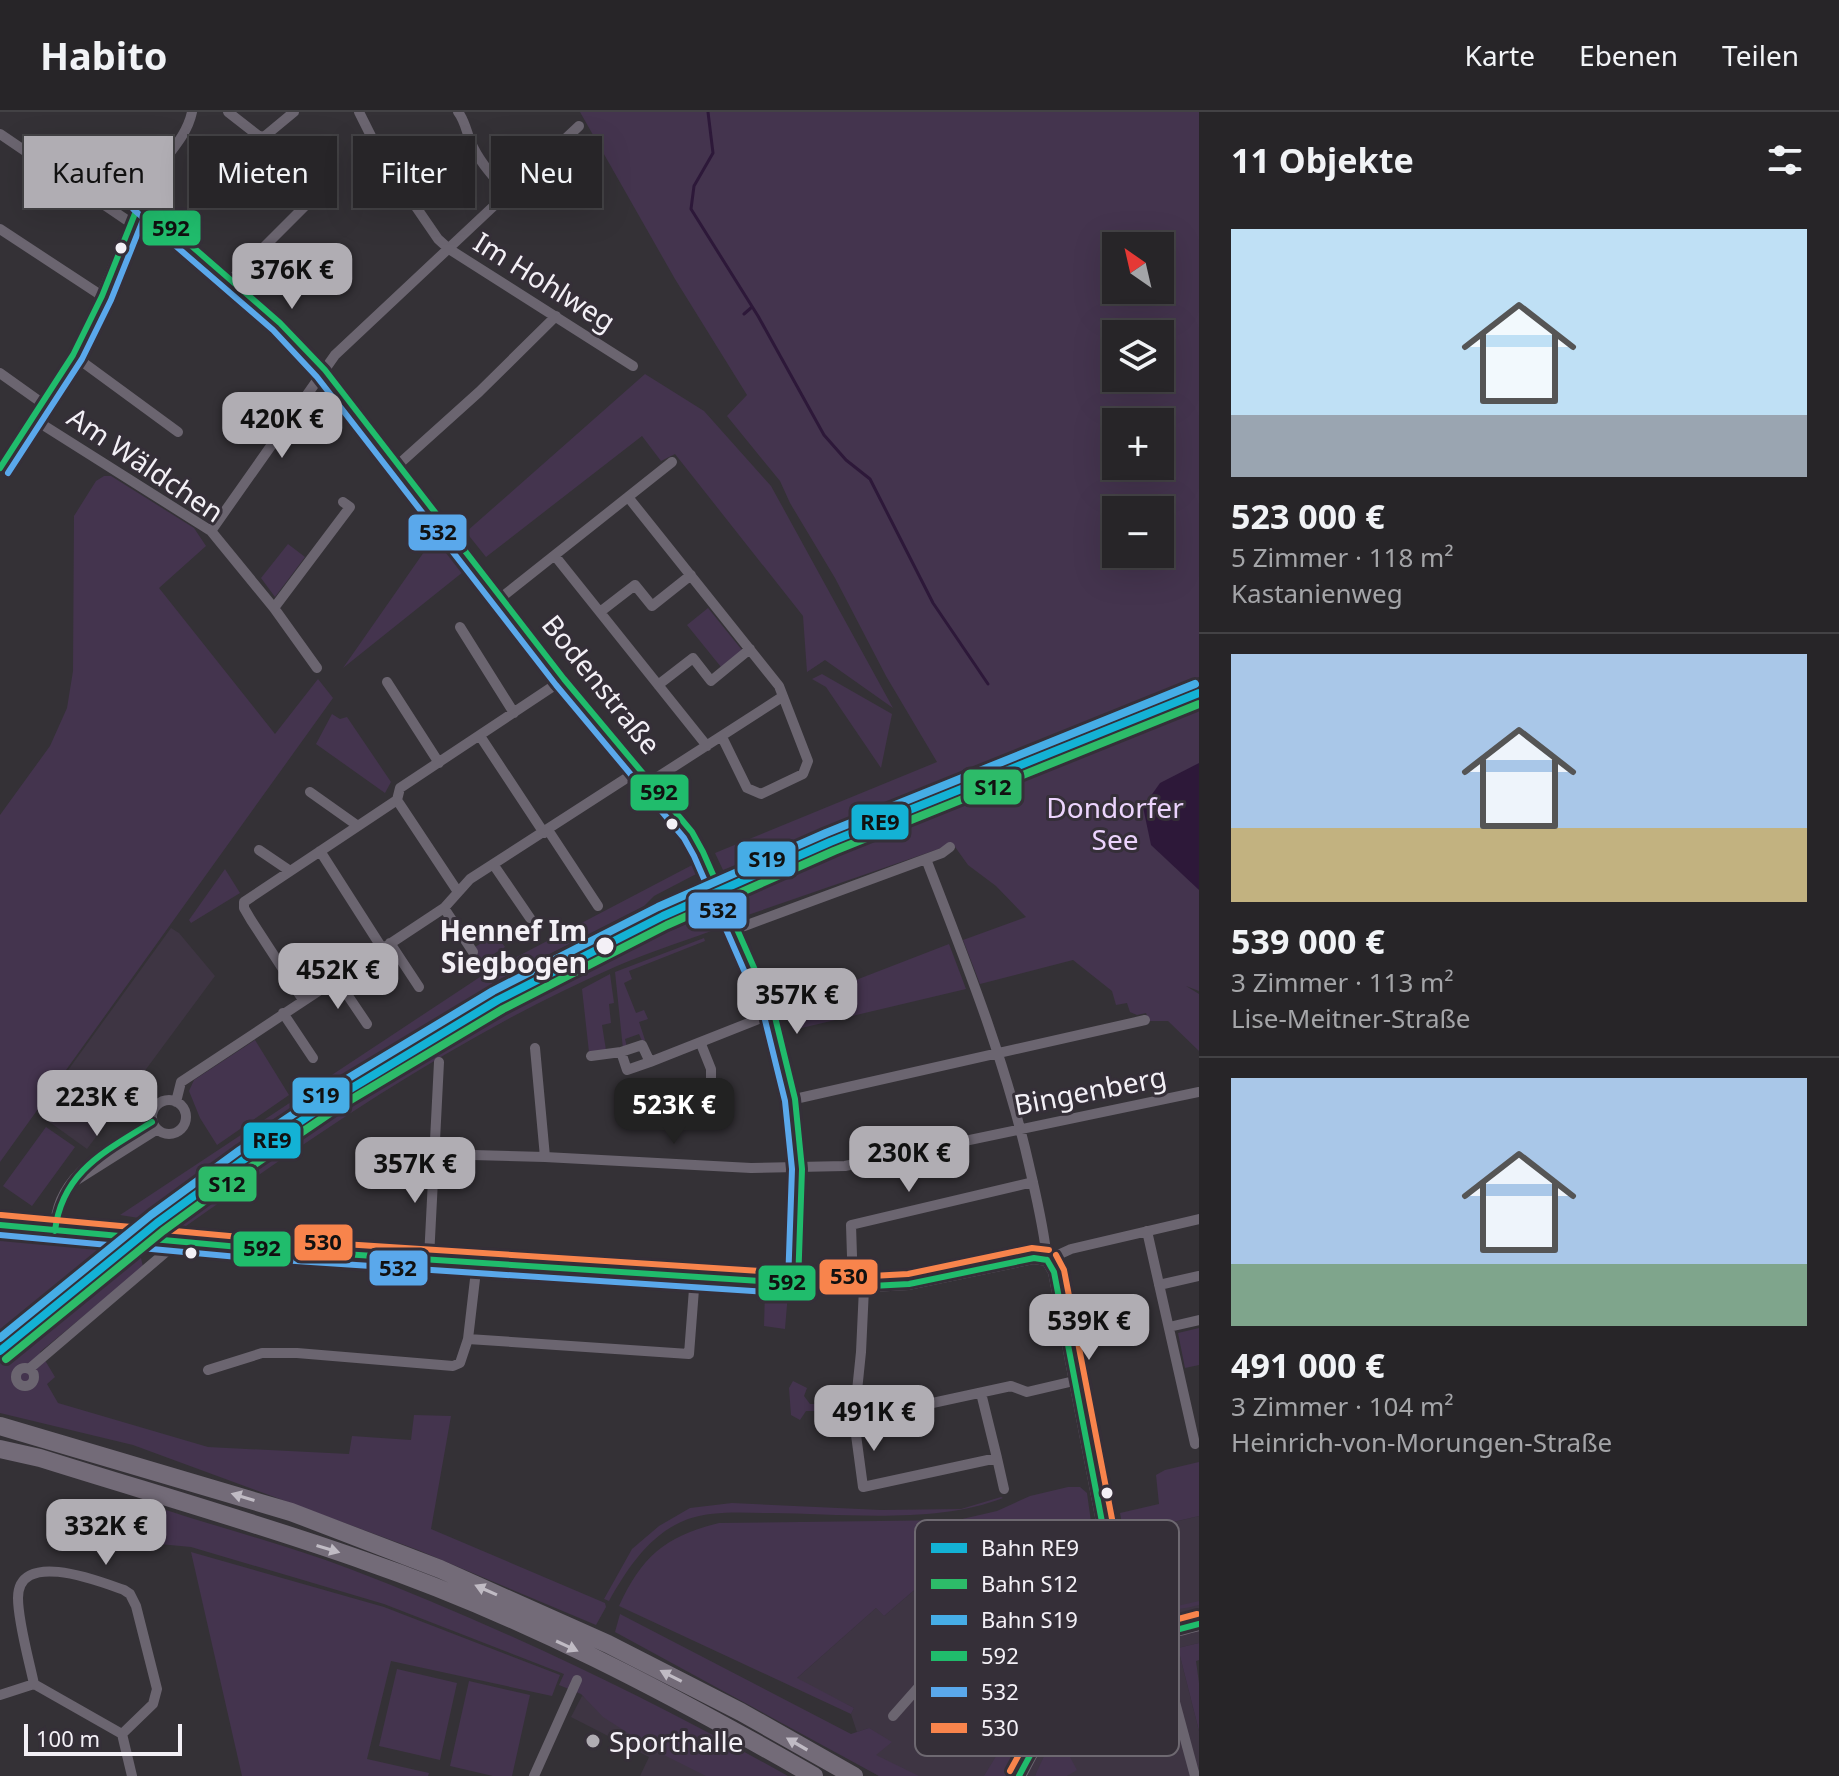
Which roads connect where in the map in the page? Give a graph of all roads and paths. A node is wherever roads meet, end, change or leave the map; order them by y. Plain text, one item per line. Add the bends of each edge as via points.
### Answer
1 (192, 112) edge
2 (228, 112) edge
3 (294, 112) edge
4 (359, 112) edge
5 (458, 112) edge
6 (579, 126) dead end
7 (0, 134) edge
8 (568, 136) edge
9 (173, 149) edge
10 (491, 175) edge
11 (137, 208) edge
12 (148, 208) edge
13 (303, 208) edge
14 (492, 208) edge
15 (131, 223) junction
16 (0, 229) edge
17 (449, 249) junction
18 (230, 281) junction
19 (102, 296) junction
20 (556, 316) junction
21 (73, 355) junction
22 (633, 366) dead end
23 (325, 370) junction
24 (0, 373) edge
25 (42, 403) junction
26 (32, 418) junction
27 (178, 432) dead end
28 (672, 462) dead end
29 (399, 464) junction
30 (0, 468) edge
31 (628, 497) junction
32 (343, 502) dead end
33 (211, 531) junction
34 (555, 556) junction
35 (691, 575) junction
36 (502, 597) junction
37 (274, 608) junction
38 (600, 612) junction
39 (460, 627) dead end
40 (750, 649) junction
41 (317, 668) dead end
42 (564, 679) junction
43 (387, 682) dead end
44 (658, 685) junction
45 (782, 697) junction
46 (514, 713) junction
47 (480, 736) junction
48 (722, 737) junction
49 (707, 746) junction
50 (439, 763) junction
51 (639, 770) junction
52 (650, 782) junction
53 (310, 792) dead end
54 (397, 800) junction
55 (358, 826) junction
56 (546, 832) junction
57 (950, 847) dead end
58 (259, 850) dead end
59 (320, 851) junction
60 (926, 859) junction
61 (493, 864) junction
62 (290, 871) junction
63 (458, 892) junction
64 (598, 906) dead end
65 (444, 908) junction
66 (530, 918) dead end
67 (736, 924) junction
68 (386, 945) junction
69 (473, 952) dead end
70 (336, 978) junction
71 (419, 987) dead end
72 (303, 1000) junction
73 (283, 1013) junction
74 (774, 1013) junction
75 (1145, 1020) dead end
76 (367, 1024) dead end
77 (701, 1044) junction
78 (535, 1048) dead end
79 (621, 1052) junction
80 (999, 1053) junction
81 (591, 1056) dead end
82 (313, 1058) dead end
83 (439, 1062) dead end
84 (650, 1062) junction
85 (711, 1083) dead end
86 (1199, 1092) edge
87 (795, 1099) junction
88 (176, 1102) junction
89 (154, 1126) junction
90 (1021, 1131) junction
91 (435, 1154) junction
92 (545, 1157) junction
93 (802, 1169) junction
94 (1033, 1182) junction
95 (1199, 1219) edge
96 (0, 1225) edge
97 (55, 1231) junction
98 (1147, 1231) junction
99 (180, 1240) junction
100 (429, 1258) junction
101 (1047, 1260) junction
102 (477, 1262) junction
103 (695, 1276) junction
104 (1199, 1276) edge
105 (798, 1284) junction
106 (1159, 1285) junction
107 (859, 1288) junction
108 (1199, 1320) edge
109 (1169, 1327) junction
110 (468, 1339) junction
111 (29, 1369) dead end
112 (208, 1370) dead end
113 (1074, 1381) junction
114 (981, 1393) junction
115 (1193, 1412) edge
116 (854, 1420) junction
117 (0, 1426) edge
118 (1195, 1444) dead end
119 (0, 1449) edge
120 (997, 1458) junction
121 (1004, 1489) dead end
122 (1104, 1520) edge
123 (1199, 1624) edge
124 (1179, 1629) edge
125 (577, 1680) dead end
126 (34, 1684) junction
127 (915, 1691) edge
128 (0, 1695) edge
129 (893, 1716) dead end
130 (1179, 1717) edge
131 (122, 1734) junction
132 (1030, 1756) edge
133 (1036, 1756) edge
134 (132, 1776) edge
135 (534, 1776) edge
136 (814, 1776) edge
137 (854, 1776) edge
138 (1019, 1776) edge
139 (1030, 1776) edge
140 (1195, 1776) edge

1 - 9 street
2 - 3 street via 260,137
4 - 17 street, Im Hohlweg via 381,156
5 - 10 street
6 - 8 street
7 - 15 street
11 - 15 street
12 - 18 street, Bodenstraße
13 - 18 street
14 - 17 street
15 - 19 street
16 - 19 street
17 - 20 street, Im Hohlweg
17 - 23 street
18 - 23 street, Bodenstraße
19 - 21 street
20 - 22 street, Im Hohlweg
20 - 29 street
21 - 25 street
21 - 27 street
23 - 29 street, Bodenstraße
23 - 33 street
24 - 25 street
25 - 26 street
26 - 30 street
26 - 33 street, Am Wäldchen
28 - 31 street
29 - 36 street, Bodenstraße
31 - 34 street
31 - 35 street
32 - 37 street via 350,507
33 - 37 street, Am Wäldchen
34 - 36 street
34 - 38 street
35 - 38 street via 652,606 635,585
35 - 40 street
36 - 42 street, Bodenstraße
37 - 41 street, Am Wäldchen
38 - 44 street
39 - 46 street
40 - 44 street via 711,681 693,658
40 - 45 street
42 - 46 street
42 - 51 street, Bodenstraße
43 - 50 street
44 - 49 street
45 - 48 street
45 - 48 street via 808,761 803,774 755,793 747,788
46 - 47 street
47 - 50 street
47 - 56 street
48 - 49 street
49 - 52 street
50 - 54 street via 400,788
51 - 52 street, Bodenstraße
51 - 56 street
52 - 67 street, Bodenstraße via 692,832
53 - 55 street
54 - 55 street
54 - 63 street
55 - 59 street
56 - 61 street
56 - 64 street
57 - 60 street
58 - 62 street
59 - 62 street
59 - 68 street
60 - 67 street
60 - 80 street
61 - 63 street
61 - 66 street
62 - 72 street via 249,896 244,908
63 - 65 street
65 - 68 street
65 - 69 street
67 - 74 street, Bodenstraße
68 - 70 street
68 - 71 street
70 - 72 street
70 - 76 street
72 - 73 street
73 - 82 street
73 - 88 street via 181,1082
74 - 77 street
74 - 87 street, Bodenstraße
75 - 80 street
77 - 84 street
77 - 85 street
78 - 92 street
79 - 81 street
79 - 84 street via 642,1045
79 - 84 street via 627,1070
80 - 87 street
80 - 90 street
83 - 91 street
86 - 90 street, Bingenberg
87 - 93 street, Bodenstraße
88 - 89 street via 157,1105
88 - 89 street via 186,1116 183,1127 169,1135
89 - 97 street via 70,1184 57,1210
90 - 93 street, Bingenberg via 845,1166
90 - 94 street
91 - 92 street, Bingenberg
91 - 100 street
92 - 93 street, Bingenberg
93 - 105 street, Bodenstraße
94 - 101 street
94 - 107 street via 851,1225
95 - 98 street
96 - 97 street
97 - 99 street
98 - 101 street
98 - 106 street
99 - 100 street
99 - 111 street
100 - 102 street
101 - 107 street
101 - 113 street via 1054,1272
102 - 103 street
102 - 110 street
103 - 105 street
103 - 110 street via 689,1354
104 - 106 street
105 - 107 street
106 - 109 street
107 - 116 street via 861,1352
108 - 109 street
109 - 115 street
110 - 112 street via 460,1363 453,1366 262,1353
113 - 114 street via 1027,1392 1011,1386
113 - 122 street
114 - 116 street
114 - 120 street
115 - 118 street
116 - 120 street via 863,1487
137 -> 117 highway via 608,1644 440,1569 291,1512
119 -> 136 highway via 380,1567 493,1612 708,1715
120 - 121 street
123 - 124 main road
125 - 135 street
126 - 128 street
126 - 131 street
126 - 131 street via 18,1599 23,1582 53,1570 124,1590 136,1606 157,1689 153,1704
127 - 129 street
130 - 140 street
131 - 134 street
132 - 138 main road
133 - 139 main road

